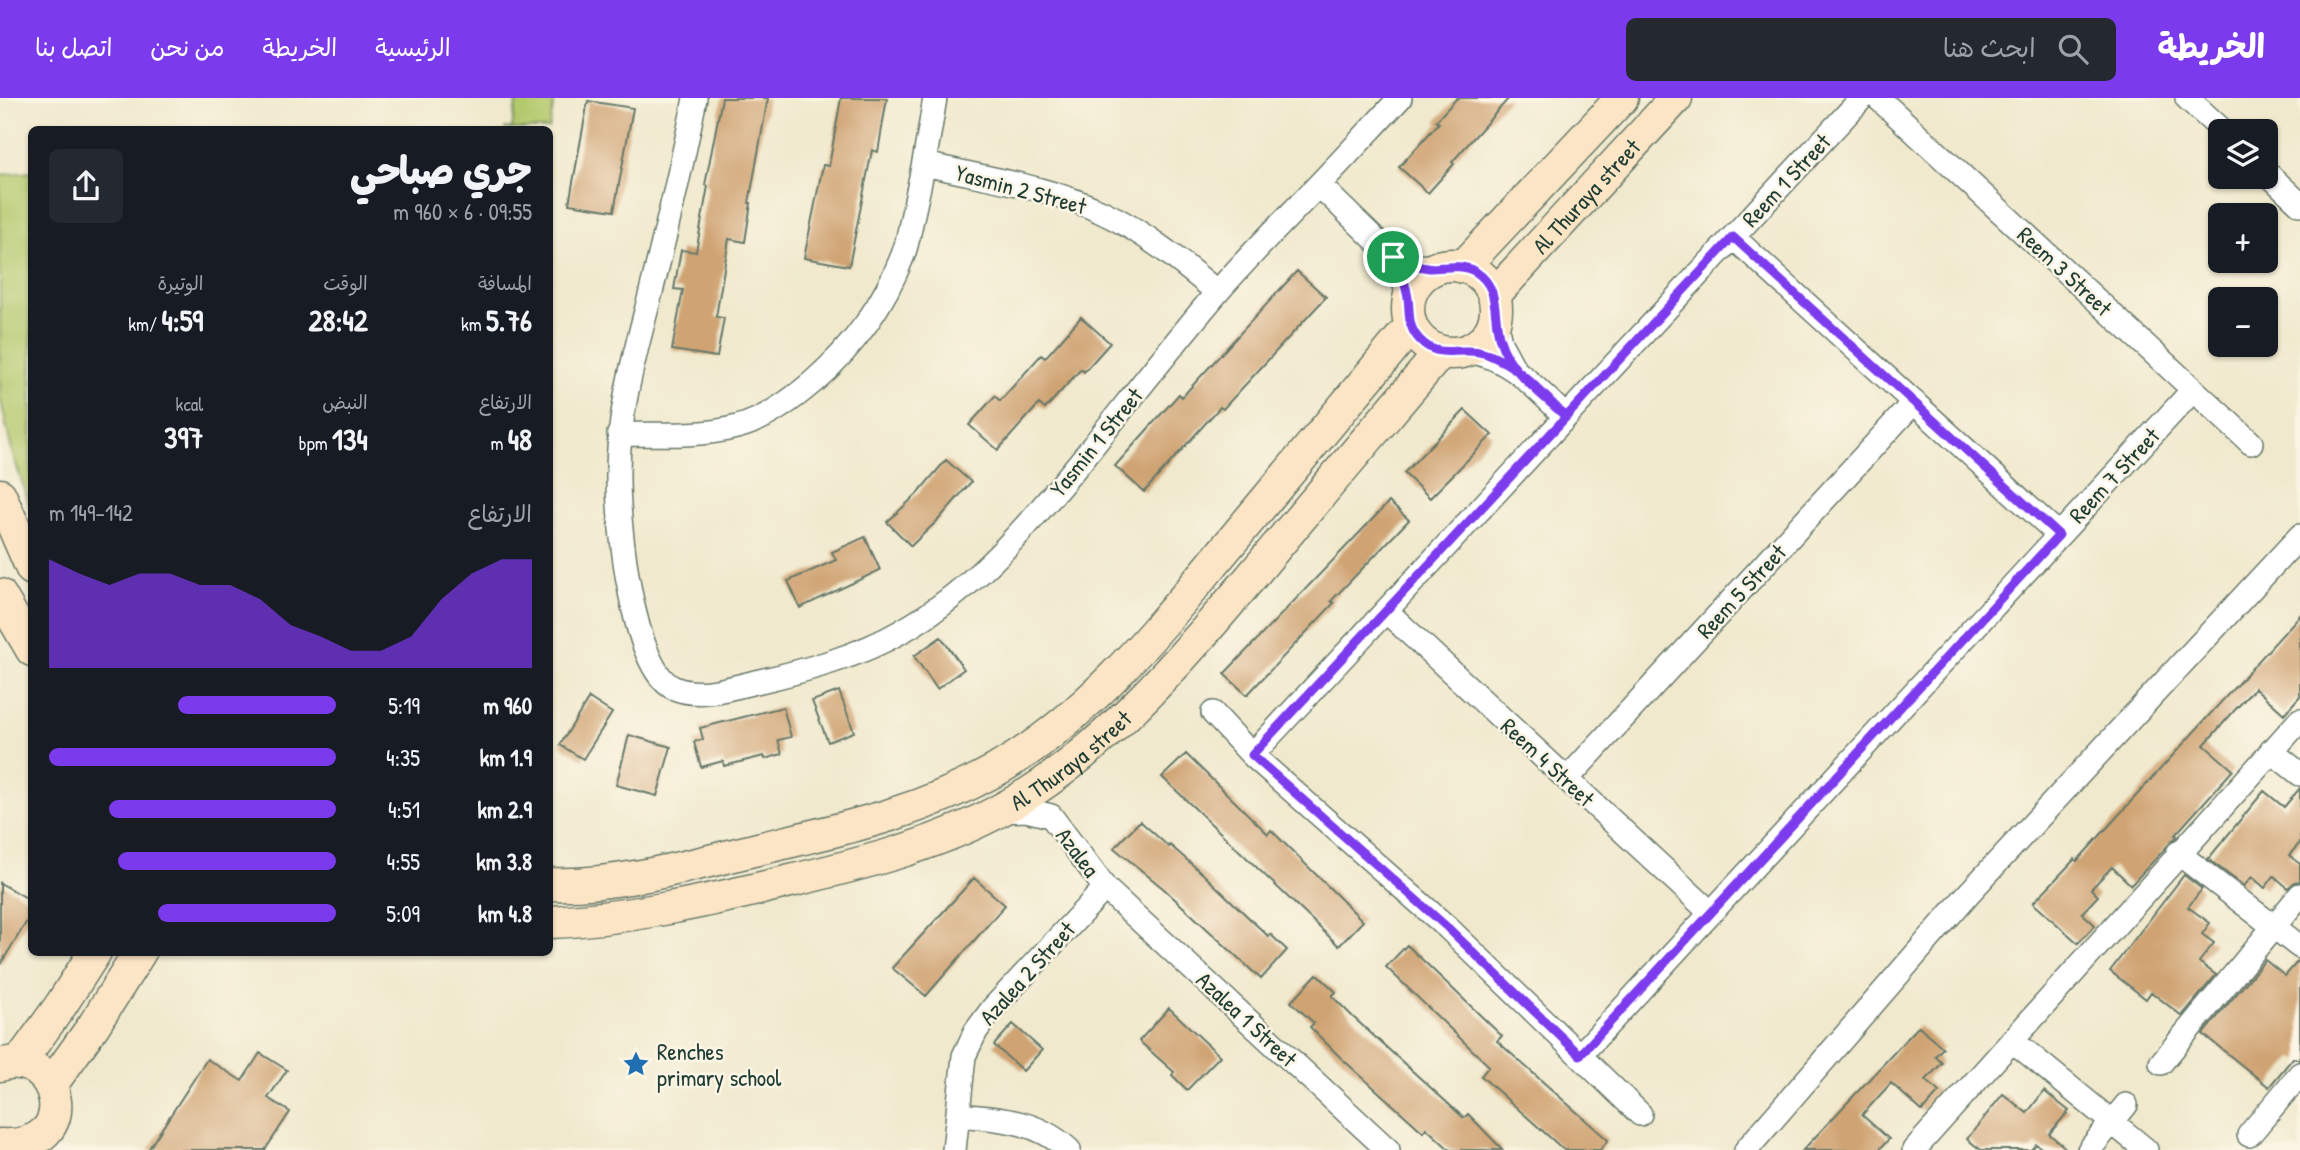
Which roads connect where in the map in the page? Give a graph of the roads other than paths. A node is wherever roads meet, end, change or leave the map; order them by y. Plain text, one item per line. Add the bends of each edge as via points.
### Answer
1 (695, 98) edge
2 (935, 98) edge
3 (1400, 98) edge
4 (1622, 98) edge
5 (1676, 98) edge
6 (1862, 98) edge
7 (1878, 98) edge
8 (2192, 100) edge
9 (2210, 119) edge
10 (925, 164) junction
11 (2278, 183) edge
12 (1319, 185) junction
13 (2300, 204) edge
14 (1733, 237) junction
15 (1393, 257) junction
16 (1451, 267) junction
17 (1217, 292) junction
18 (1495, 306) junction
19 (1410, 313) junction
20 (1454, 351) junction
21 (1513, 367) junction
22 (2193, 390) junction
23 (1914, 402) junction
24 (1566, 417) junction
25 (620, 434) junction
26 (2251, 443) dead end
27 (0, 495) edge
28 (2059, 535) junction
29 (2300, 536) edge
30 (28, 560) edge
31 (0, 596) edge
32 (1386, 611) junction
33 (28, 643) edge
34 (1213, 712) dead end
35 (2300, 720) edge
36 (2271, 751) junction
37 (1252, 755) junction
38 (1067, 766) junction
39 (2300, 774) edge
40 (1567, 779) junction
41 (1000, 811) junction
42 (1051, 816) junction
43 (2178, 853) junction
44 (553, 884) edge
45 (1105, 888) junction
46 (2300, 895) edge
47 (1711, 913) junction
48 (553, 922) edge
49 (2274, 927) junction
50 (2300, 947) edge
51 (92, 956) edge
52 (138, 956) edge
53 (61, 1005) junction
54 (93, 1025) junction
55 (2012, 1040) junction
56 (1580, 1055) junction
57 (2161, 1063) dead end
58 (10, 1064) edge
59 (2300, 1074) edge
60 (51, 1085) junction
61 (2126, 1105) dead end
62 (1640, 1114) dead end
63 (959, 1115) junction
64 (2112, 1123) junction
65 (2249, 1135) dead end
66 (0, 1145) edge
67 (1917, 1149) edge
68 (954, 1150) edge
69 (1069, 1150) edge
70 (1388, 1150) edge
71 (1746, 1150) edge
72 (2090, 1150) edge
73 (2146, 1150) edge

1 - 25 street, Yasmin 1 Street via 630,373
2 - 10 street
3 - 12 street, Yasmin 1 Street
4 - 16 street, Al Thuraya street
5 - 18 street, Al Thuraya street
6 - 14 street, Reem 1 Street
7 - 22 street, Reem 3 Street
8 - 9 street
10 - 17 street, Yasmin 2 Street via 1066,198 1102,212 1156,243
10 - 25 street via 904,253 886,293 860,333 804,390 739,427 697,433
11 - 13 street
12 - 15 street
12 - 17 street, Yasmin 1 Street
14 - 23 street
14 - 24 street, Reem 1 Street
15 - 16 street via 1416,265
15 - 19 street
16 - 18 street via 1476,273 1487,282
16 - 19 street via 1419,279
17 - 25 street, Yasmin 1 Street via 1043,508 955,595 901,632 845,657 725,689 689,704 662,697 645,673 620,519
18 - 20 street via 1490,331 1481,343
18 - 21 street via 1500,343
19 - 20 street via 1418,338 1429,347
19 - 44 street, Al Thuraya street via 1179,604 1091,698 1000,768 895,816 632,877
20 - 21 street via 1490,356
20 - 38 street, Al Thuraya street via 1207,629 1122,719
21 - 24 street
22 - 26 street, Reem 3 Street
22 - 28 street, Reem 7 Street
23 - 28 street
23 - 40 street, Reem 5 Street
24 - 32 street, Reem 1 Street
27 - 30 street
28 - 47 street, Reem 7 Street
29 - 71 street via 1968,894
31 - 33 street
32 - 37 street, Reem 1 Street
32 - 40 street, Reem 4 Street
34 - 37 street
35 - 36 street
36 - 39 street
36 - 43 street
37 - 56 street via 1448,928
38 - 41 street, Al Thuraya street
38 - 42 street, Azalea
40 - 47 street, Reem 4 Street
41 - 42 street, Azalea via 1026,810
41 - 48 street, Al Thuraya street via 910,848 845,868 636,916
42 - 45 street, Azalea
43 - 49 street
43 - 55 street
45 - 63 street, Azalea 2 Street via 976,1031 964,1056
45 - 70 street, Azalea 1 Street
46 - 49 street
47 - 56 street, Reem 7 Street
49 - 50 street
49 - 57 street
51 - 53 street
52 - 54 street
53 - 54 street
53 - 58 street
54 - 60 street
55 - 64 street
55 - 67 street
56 - 62 street
58 - 60 street via 32,1067
59 - 65 street
60 - 66 street via 55,1114 43,1135 20,1146
61 - 64 street
63 - 68 street, Azalea 2 Street
63 - 69 street via 1032,1125
64 - 72 street
64 - 73 street

